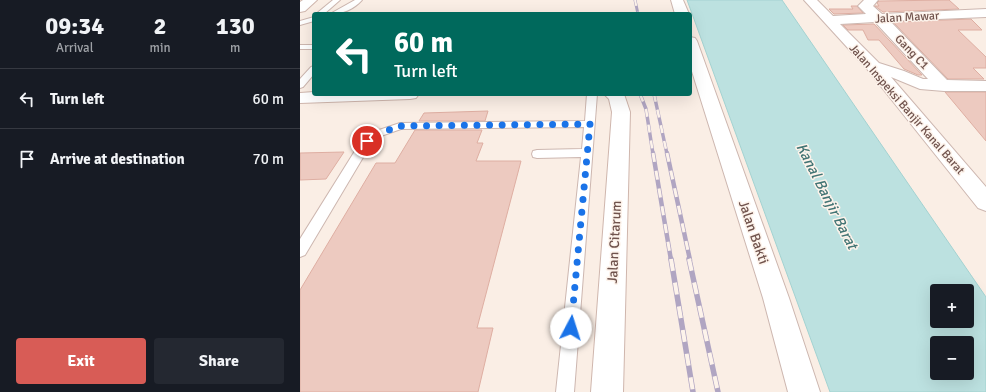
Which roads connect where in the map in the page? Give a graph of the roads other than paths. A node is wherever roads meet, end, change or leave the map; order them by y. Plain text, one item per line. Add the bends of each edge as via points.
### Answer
1 (311, 0) edge
2 (337, 0) edge
3 (677, 0) edge
4 (810, 0) edge
5 (872, 0) edge
6 (354, 2) edge
7 (300, 8) edge
8 (322, 12) edge
9 (337, 12) edge
10 (681, 12) edge
11 (986, 13) edge
12 (880, 18) junction
13 (312, 20) edge
14 (828, 20) junction
15 (300, 23) edge
16 (300, 47) edge
17 (312, 47) edge
18 (692, 48) edge
19 (873, 66) junction
20 (312, 72) edge
21 (312, 84) edge
22 (944, 86) junction
23 (986, 86) edge
24 (300, 88) edge
25 (312, 89) edge
26 (592, 96) edge
27 (616, 96) edge
28 (590, 124) junction
29 (587, 153) junction
30 (537, 154) dead end
31 (979, 185) edge
32 (986, 202) edge
33 (300, 251) edge
34 (565, 392) edge
35 (607, 392) edge
36 (804, 392) edge

1 - 7 street
2 - 8 lane
3 - 10 street
4 - 14 street, Jalan Inspeksi Banjir Kanal Barat
5 - 12 street, Gang C1 via 865,6
6 - 9 lane
11 - 12 street, Jalan Mawar
12 - 14 street, Jalan Mawar
12 - 22 street, Gang C1
13 - 15 lane
14 - 19 street, Jalan Inspeksi Banjir Kanal Barat
16 - 17 lane
18 - 36 street, Jalan Bakti via 776,298
19 - 22 street via 920,84
19 - 31 street, Jalan Inspeksi Banjir Kanal Barat
20 - 24 lane
21 - 24 lane
22 - 23 street
24 - 25 street
26 - 28 lane
27 - 35 street, Jalan Citarum via 621,112
28 - 29 lane
28 - 33 lane via 400,126 378,134 367,141
29 - 30 lane
29 - 34 lane
31 - 32 street, Jalan Inspeksi Banjir Kanal Barat

